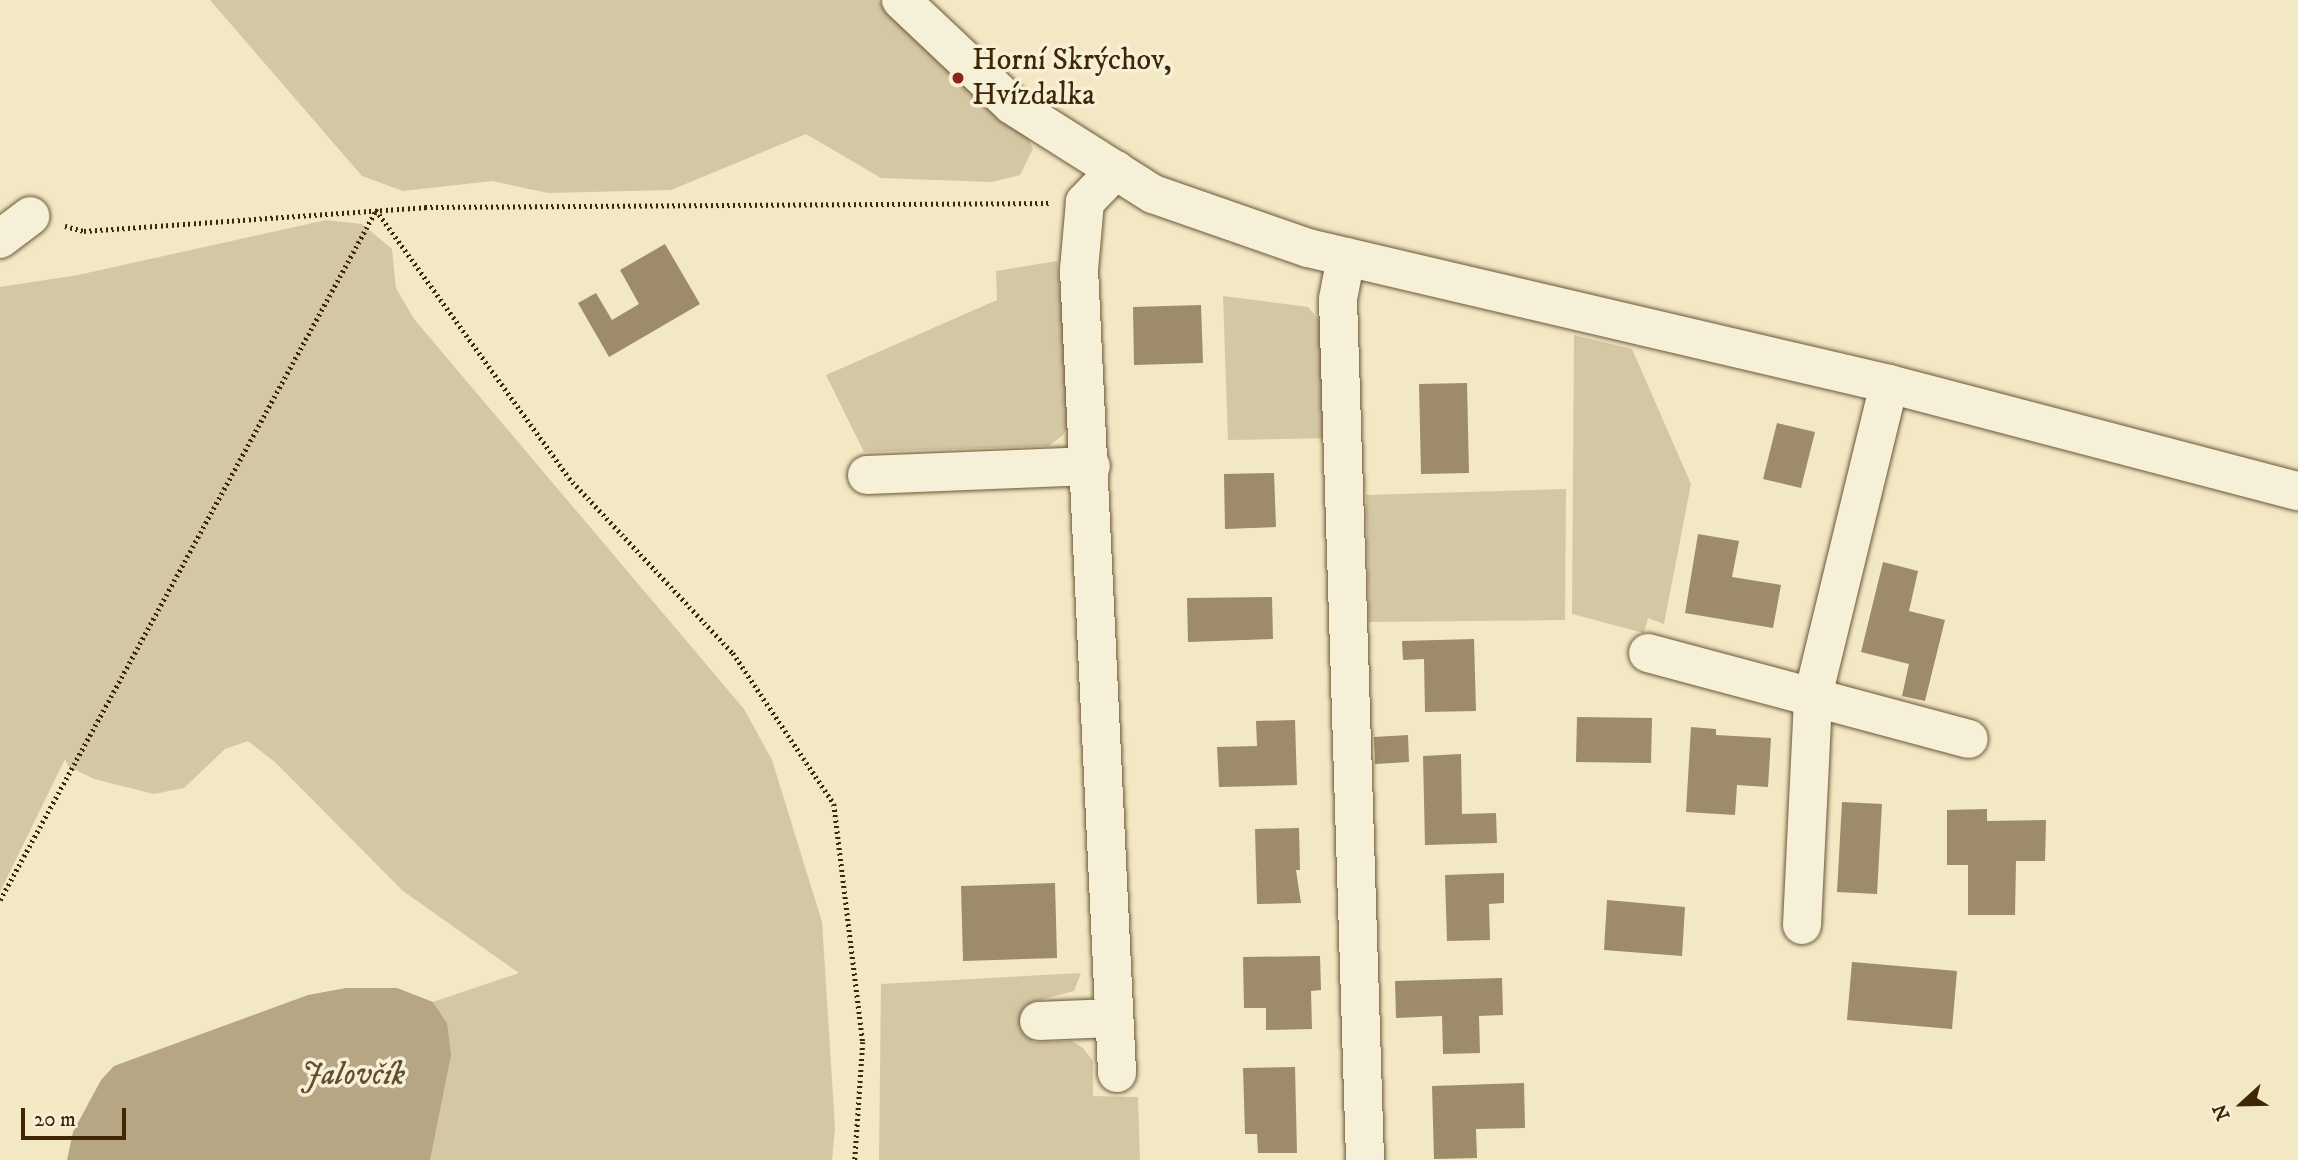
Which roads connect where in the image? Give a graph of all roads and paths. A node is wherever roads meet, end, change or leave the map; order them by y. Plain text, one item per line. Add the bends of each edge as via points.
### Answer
1 (901, 0) edge
2 (1116, 170) junction
3 (1085, 202) junction
4 (376, 210) junction
5 (30, 216) joint
6 (0, 239) edge
7 (1346, 257) junction
8 (1889, 384) junction
9 (1091, 466) junction
10 (867, 475) dead end
11 (2298, 491) edge
12 (1648, 653) dead end
13 (1813, 696) junction
14 (1969, 739) dead end
15 (0, 900) edge
16 (1802, 925) dead end
17 (1112, 1018) junction
18 (1039, 1021) dead end
19 (1117, 1073) dead end
20 (855, 1160) edge
21 (1365, 1160) edge

1 - 2 street via 1012,104
2 - 3 street
2 - 7 street via 1153,194
3 - 4 path
3 - 9 street via 1079,269
4 - 5 path via 84,231
4 - 15 path
4 - 20 path via 569,478 733,653 834,804 863,1042
5 - 6 street
7 - 8 street
7 - 21 street via 1338,299
8 - 11 street
8 - 13 street
9 - 10 street
9 - 17 street
12 - 13 street
13 - 14 street
13 - 16 street
17 - 18 street
17 - 19 street

